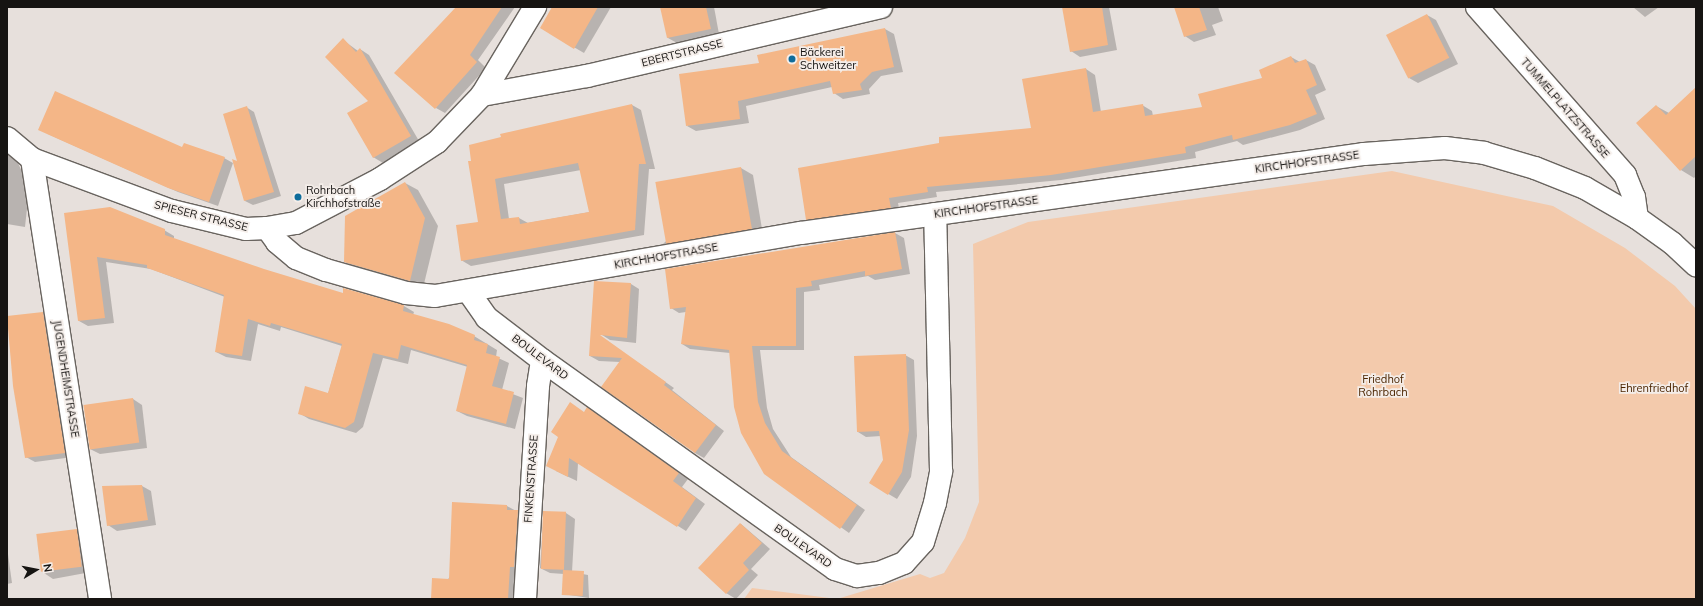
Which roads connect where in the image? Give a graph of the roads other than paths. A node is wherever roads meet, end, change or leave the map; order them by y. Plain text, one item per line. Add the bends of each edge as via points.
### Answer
1 (535, 7) edge
2 (881, 7) edge
3 (1477, 7) edge
4 (482, 95) junction
5 (7, 138) edge
6 (32, 159) junction
7 (935, 214) junction
8 (1637, 218) junction
9 (267, 228) junction
10 (1696, 265) edge
11 (468, 291) junction
12 (542, 360) junction
13 (100, 599) edge
14 (524, 599) edge

1 - 4 street, SPIESER STRASSE
2 - 4 street, EBERTSTRASSE via 587,76
3 - 8 street, TUMMELPLATZSTRASSE via 1625,175 1634,197
4 - 9 street, SPIESER STRASSE via 437,142 380,179 296,223
5 - 6 street, SPIESER STRASSE
6 - 9 street, SPIESER STRASSE via 172,211 246,229
6 - 13 street, JUGENDHEIMSTRASSE
7 - 8 street, KIRCHHOFSTRASSE via 1364,154 1445,148 1484,153 1535,168 1585,188
7 - 11 street, KIRCHHOFSTRASSE via 687,252
7 - 12 street, BOULEVARD via 941,471 935,503 923,542 904,563 879,573 857,576 835,569
8 - 10 street, KIRCHHOFSTRASSE via 1672,243
9 - 11 street, KIRCHHOFSTRASSE via 277,242 296,258 326,270 406,293 435,296
11 - 12 street, BOULEVARD via 487,318
12 - 14 street, FINKENSTRASSE via 538,386

